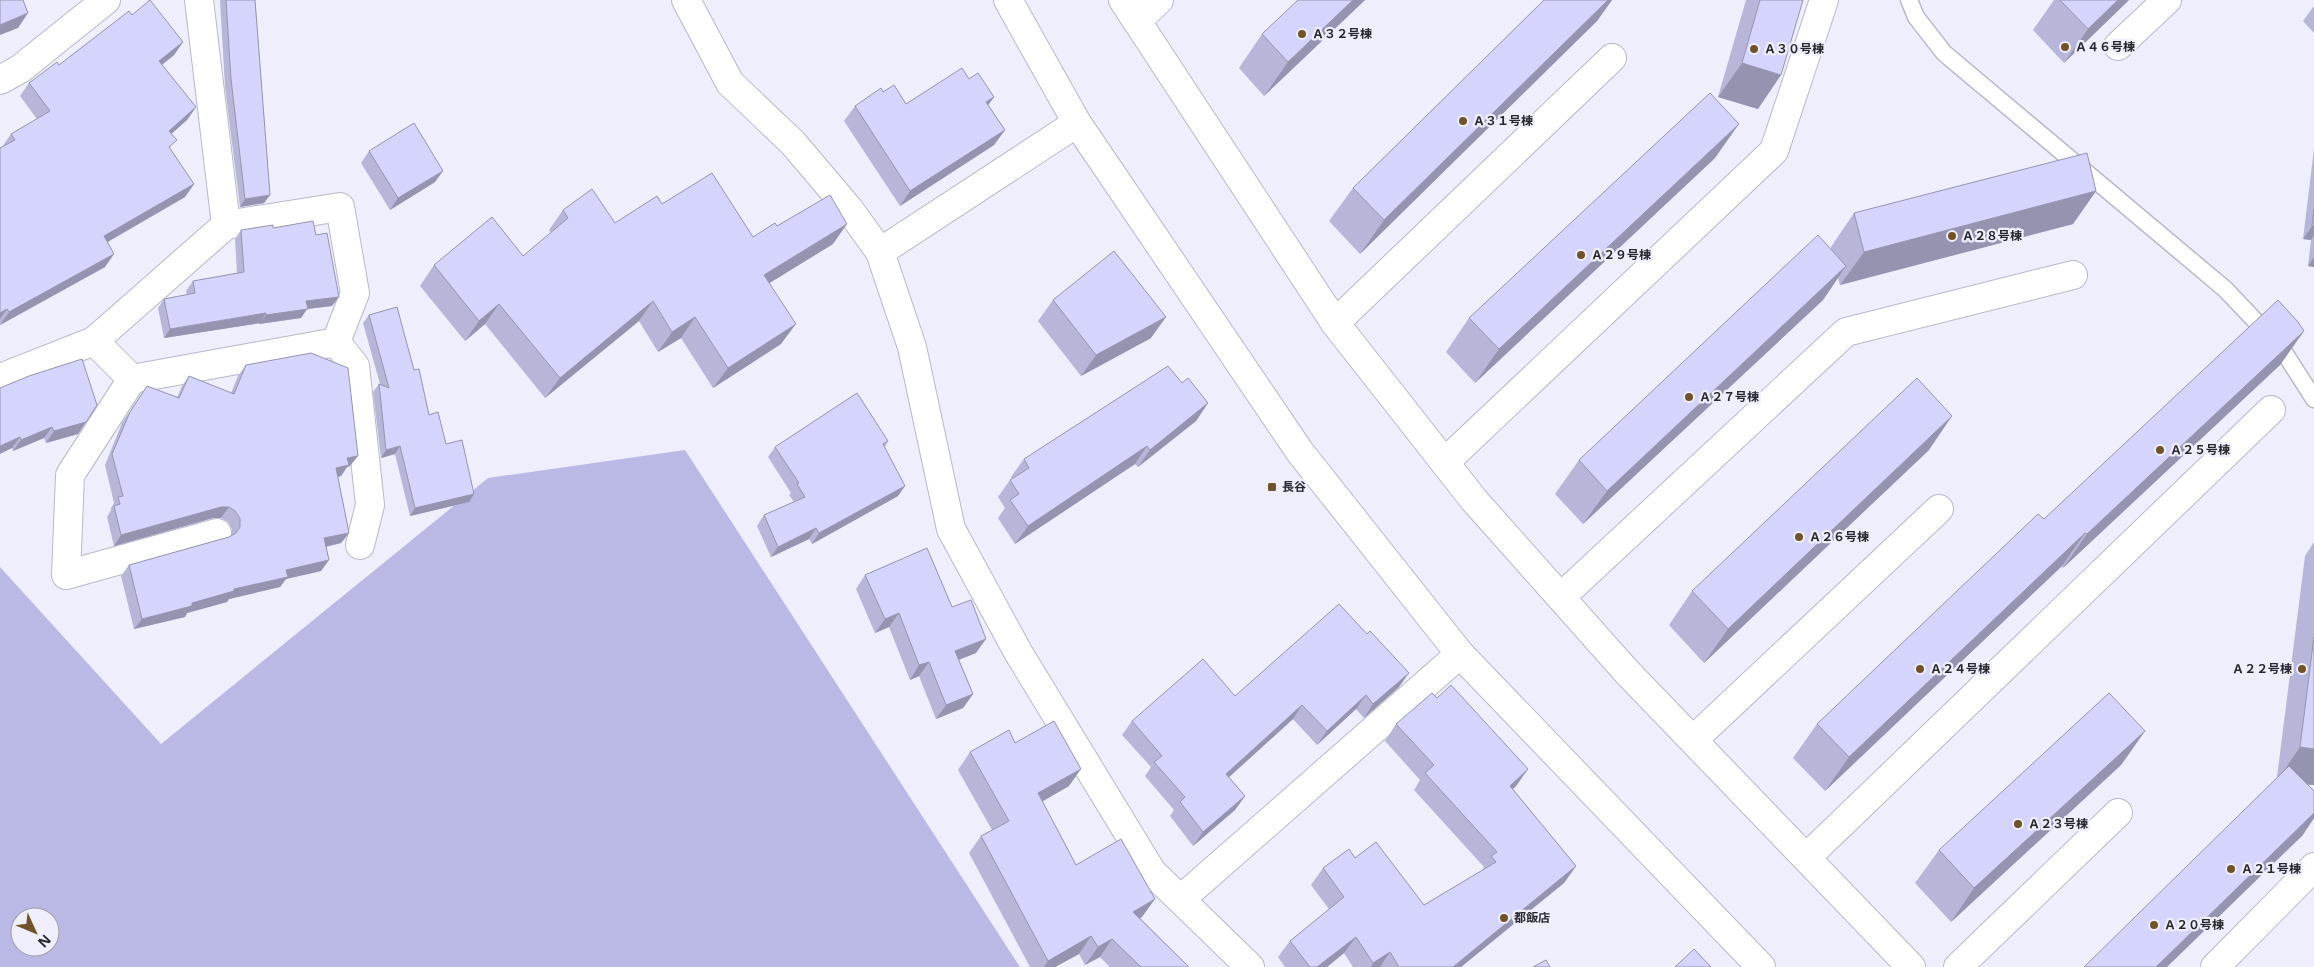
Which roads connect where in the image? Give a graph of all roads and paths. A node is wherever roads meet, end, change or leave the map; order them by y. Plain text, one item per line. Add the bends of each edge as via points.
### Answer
1 (106, 0) edge
2 (199, 0) edge
3 (686, 0) edge
4 (1008, 0) edge
5 (1159, 0) edge
6 (1824, 0) edge
7 (1908, 0) edge
8 (2167, 0) edge
9 (1130, 10) edge
10 (2118, 46) dead end
11 (1612, 58) dead end
12 (0, 80) edge
13 (1077, 123) junction
14 (226, 226) junction
15 (880, 252) junction
16 (2073, 275) dead end
17 (1335, 323) junction
18 (94, 341) junction
19 (336, 342) junction
20 (0, 378) edge
21 (132, 379) junction
22 (2314, 399) edge
23 (2271, 410) dead end
24 (1444, 462) junction
25 (1939, 510) dead end
26 (217, 533) dead end
27 (360, 545) dead end
28 (1561, 597) junction
29 (1460, 654) junction
30 (1693, 740) junction
31 (2118, 813) dead end
32 (1807, 857) junction
33 (2314, 867) edge
34 (1181, 899) junction
35 (1250, 967) edge
36 (1762, 967) edge
37 (1912, 967) edge
38 (1958, 967) edge
39 (2215, 967) edge

1 - 12 street via 20,69
2 - 14 street
3 - 15 street via 730,83 793,143 849,209
4 - 13 street
5 - 9 street
6 - 24 street via 1774,151
7 - 22 lane via 1916,17 1944,54 2225,289 2282,349
8 - 10 street
9 - 17 street
11 - 17 street
13 - 15 street
13 - 29 street via 1300,452
14 - 18 street
14 - 19 street via 340,207 355,293
15 - 34 street via 912,347 951,529 1018,652 1152,872
16 - 28 street via 1846,332
17 - 24 street
18 - 20 street
18 - 21 street
19 - 21 street
19 - 27 street via 355,366 370,505
21 - 26 street via 70,475 66,574
23 - 32 street
24 - 28 street
25 - 30 street
28 - 30 street
29 - 34 street
29 - 36 street
30 - 32 street
31 - 38 street
32 - 37 street
33 - 39 street
34 - 35 street

